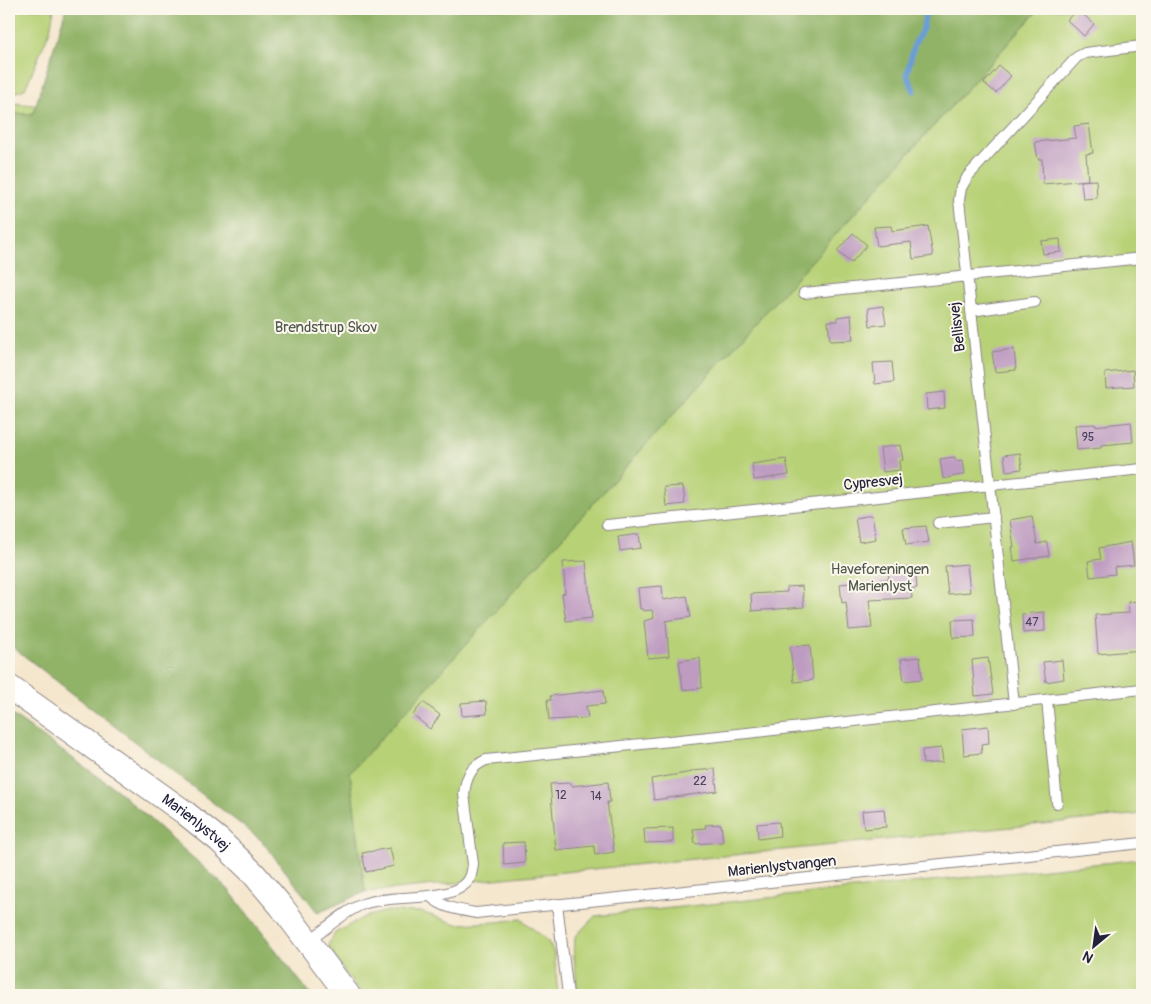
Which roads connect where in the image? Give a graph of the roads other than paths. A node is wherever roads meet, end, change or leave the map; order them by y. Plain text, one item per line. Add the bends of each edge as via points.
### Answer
1 (1142, 46) edge
2 (1142, 258) edge
3 (967, 275) junction
4 (804, 293) dead end
5 (1035, 302) dead end
6 (970, 311) junction
7 (1142, 469) edge
8 (991, 486) junction
9 (994, 517) junction
10 (938, 523) dead end
11 (607, 525) dead end
12 (9, 686) edge
13 (1142, 690) edge
14 (1047, 700) junction
15 (1014, 704) junction
16 (1057, 803) dead end
17 (1142, 843) edge
18 (430, 896) junction
19 (557, 904) junction
20 (309, 941) junction
21 (348, 995) edge
22 (568, 995) edge

1 - 3 lane, Bellisvej via 1085,53 1077,57 968,176 959,200
2 - 3 lane
3 - 4 lane
3 - 6 lane, Bellisvej
5 - 6 lane
6 - 8 lane, Bellisvej
7 - 8 lane, Cypresvej
8 - 9 lane, Bellisvej
8 - 11 lane, Cypresvej
9 - 10 lane
9 - 15 lane, Bellisvej
12 - 20 street, Marienlystvej via 219,840 253,873
13 - 14 lane
14 - 15 lane
14 - 16 lane
15 - 18 lane via 486,760 476,764 465,783 473,864 471,876 454,892
17 - 19 lane, Marienlystvangen
18 - 19 lane, Marienlystvangen via 455,910 476,913
18 - 20 lane via 362,904
19 - 22 lane
20 - 21 street, Marienlystvej

